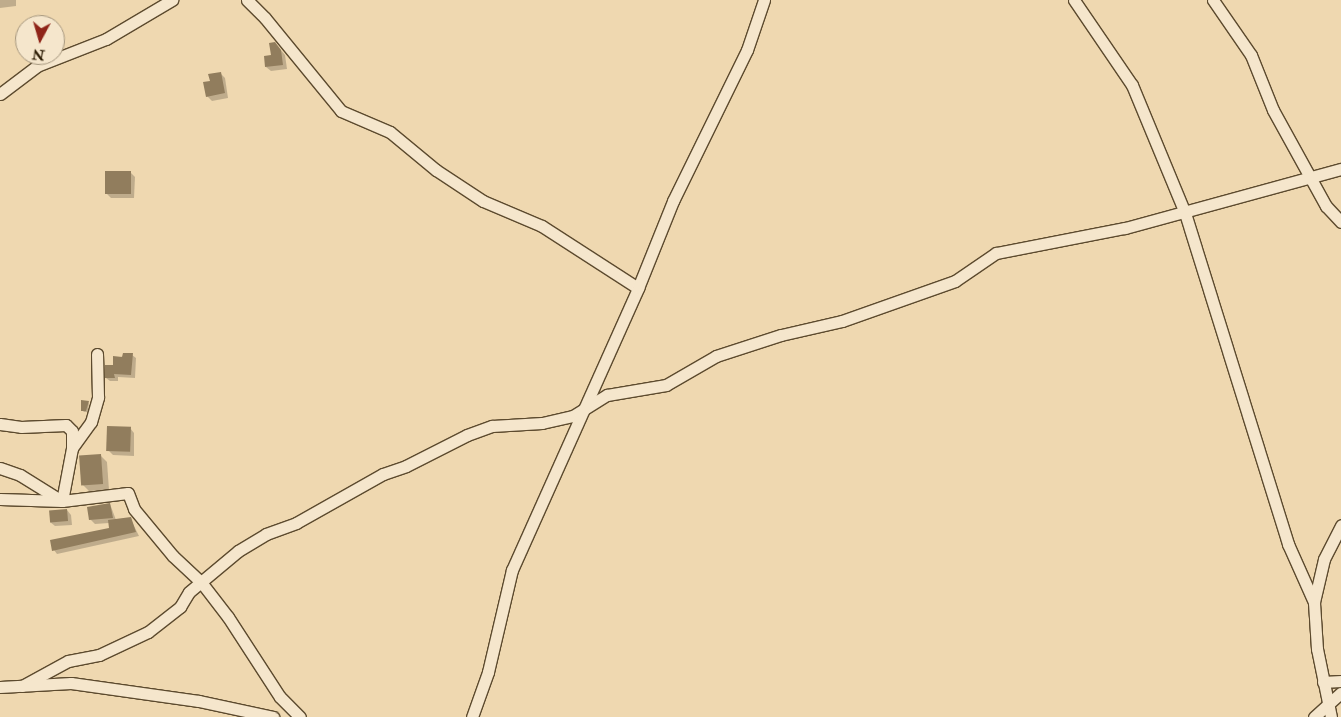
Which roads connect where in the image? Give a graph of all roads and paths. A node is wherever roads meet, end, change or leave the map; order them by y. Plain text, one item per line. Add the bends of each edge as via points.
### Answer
1 (172, 0) edge
2 (247, 0) edge
3 (764, 0) edge
4 (1074, 0) edge
5 (1213, 0) edge
6 (0, 94) edge
7 (1341, 169) edge
8 (1311, 178) junction
9 (1185, 213) junction
10 (1341, 222) edge
11 (638, 288) junction
12 (97, 354) dead end
13 (585, 406) junction
14 (0, 424) edge
15 (72, 448) junction
16 (0, 468) edge
17 (0, 499) edge
18 (62, 501) junction
19 (1341, 524) edge
20 (201, 582) junction
21 (1314, 602) junction
22 (1341, 680) edge
23 (1323, 682) junction
24 (22, 686) junction
25 (0, 687) edge
26 (1341, 693) edge
27 (1329, 712) edge
28 (273, 717) edge
29 (300, 717) edge
30 (472, 717) edge
31 (1314, 717) edge

1 - 6 street via 106,39 37,66
2 - 11 street via 341,111 390,132 436,170 483,201 542,226
3 - 11 street via 747,50 673,201
4 - 9 street via 1132,85
5 - 8 street via 1251,55 1273,110
7 - 8 street
8 - 9 street
8 - 10 street via 1326,206
9 - 13 street via 996,253 955,281 842,321 781,335 716,356 666,385 606,395
9 - 21 street via 1288,544
11 - 13 street
12 - 15 street via 98,397 94,414 82,438
13 - 20 street via 573,416 542,423 492,426 440,447 296,523 266,534 238,551
13 - 30 street via 512,570 488,672
14 - 15 street via 21,427 66,424 72,431
15 - 18 street
16 - 18 street via 20,475
17 - 18 street
18 - 20 street via 128,493 134,509 147,525
19 - 21 street via 1324,559
20 - 24 street via 189,592 180,607 148,632 99,654 68,661
20 - 29 street via 228,617 280,698
21 - 23 street
22 - 23 street
23 - 27 street
24 - 25 street
24 - 28 street via 71,682 199,701
26 - 27 street
27 - 31 street

